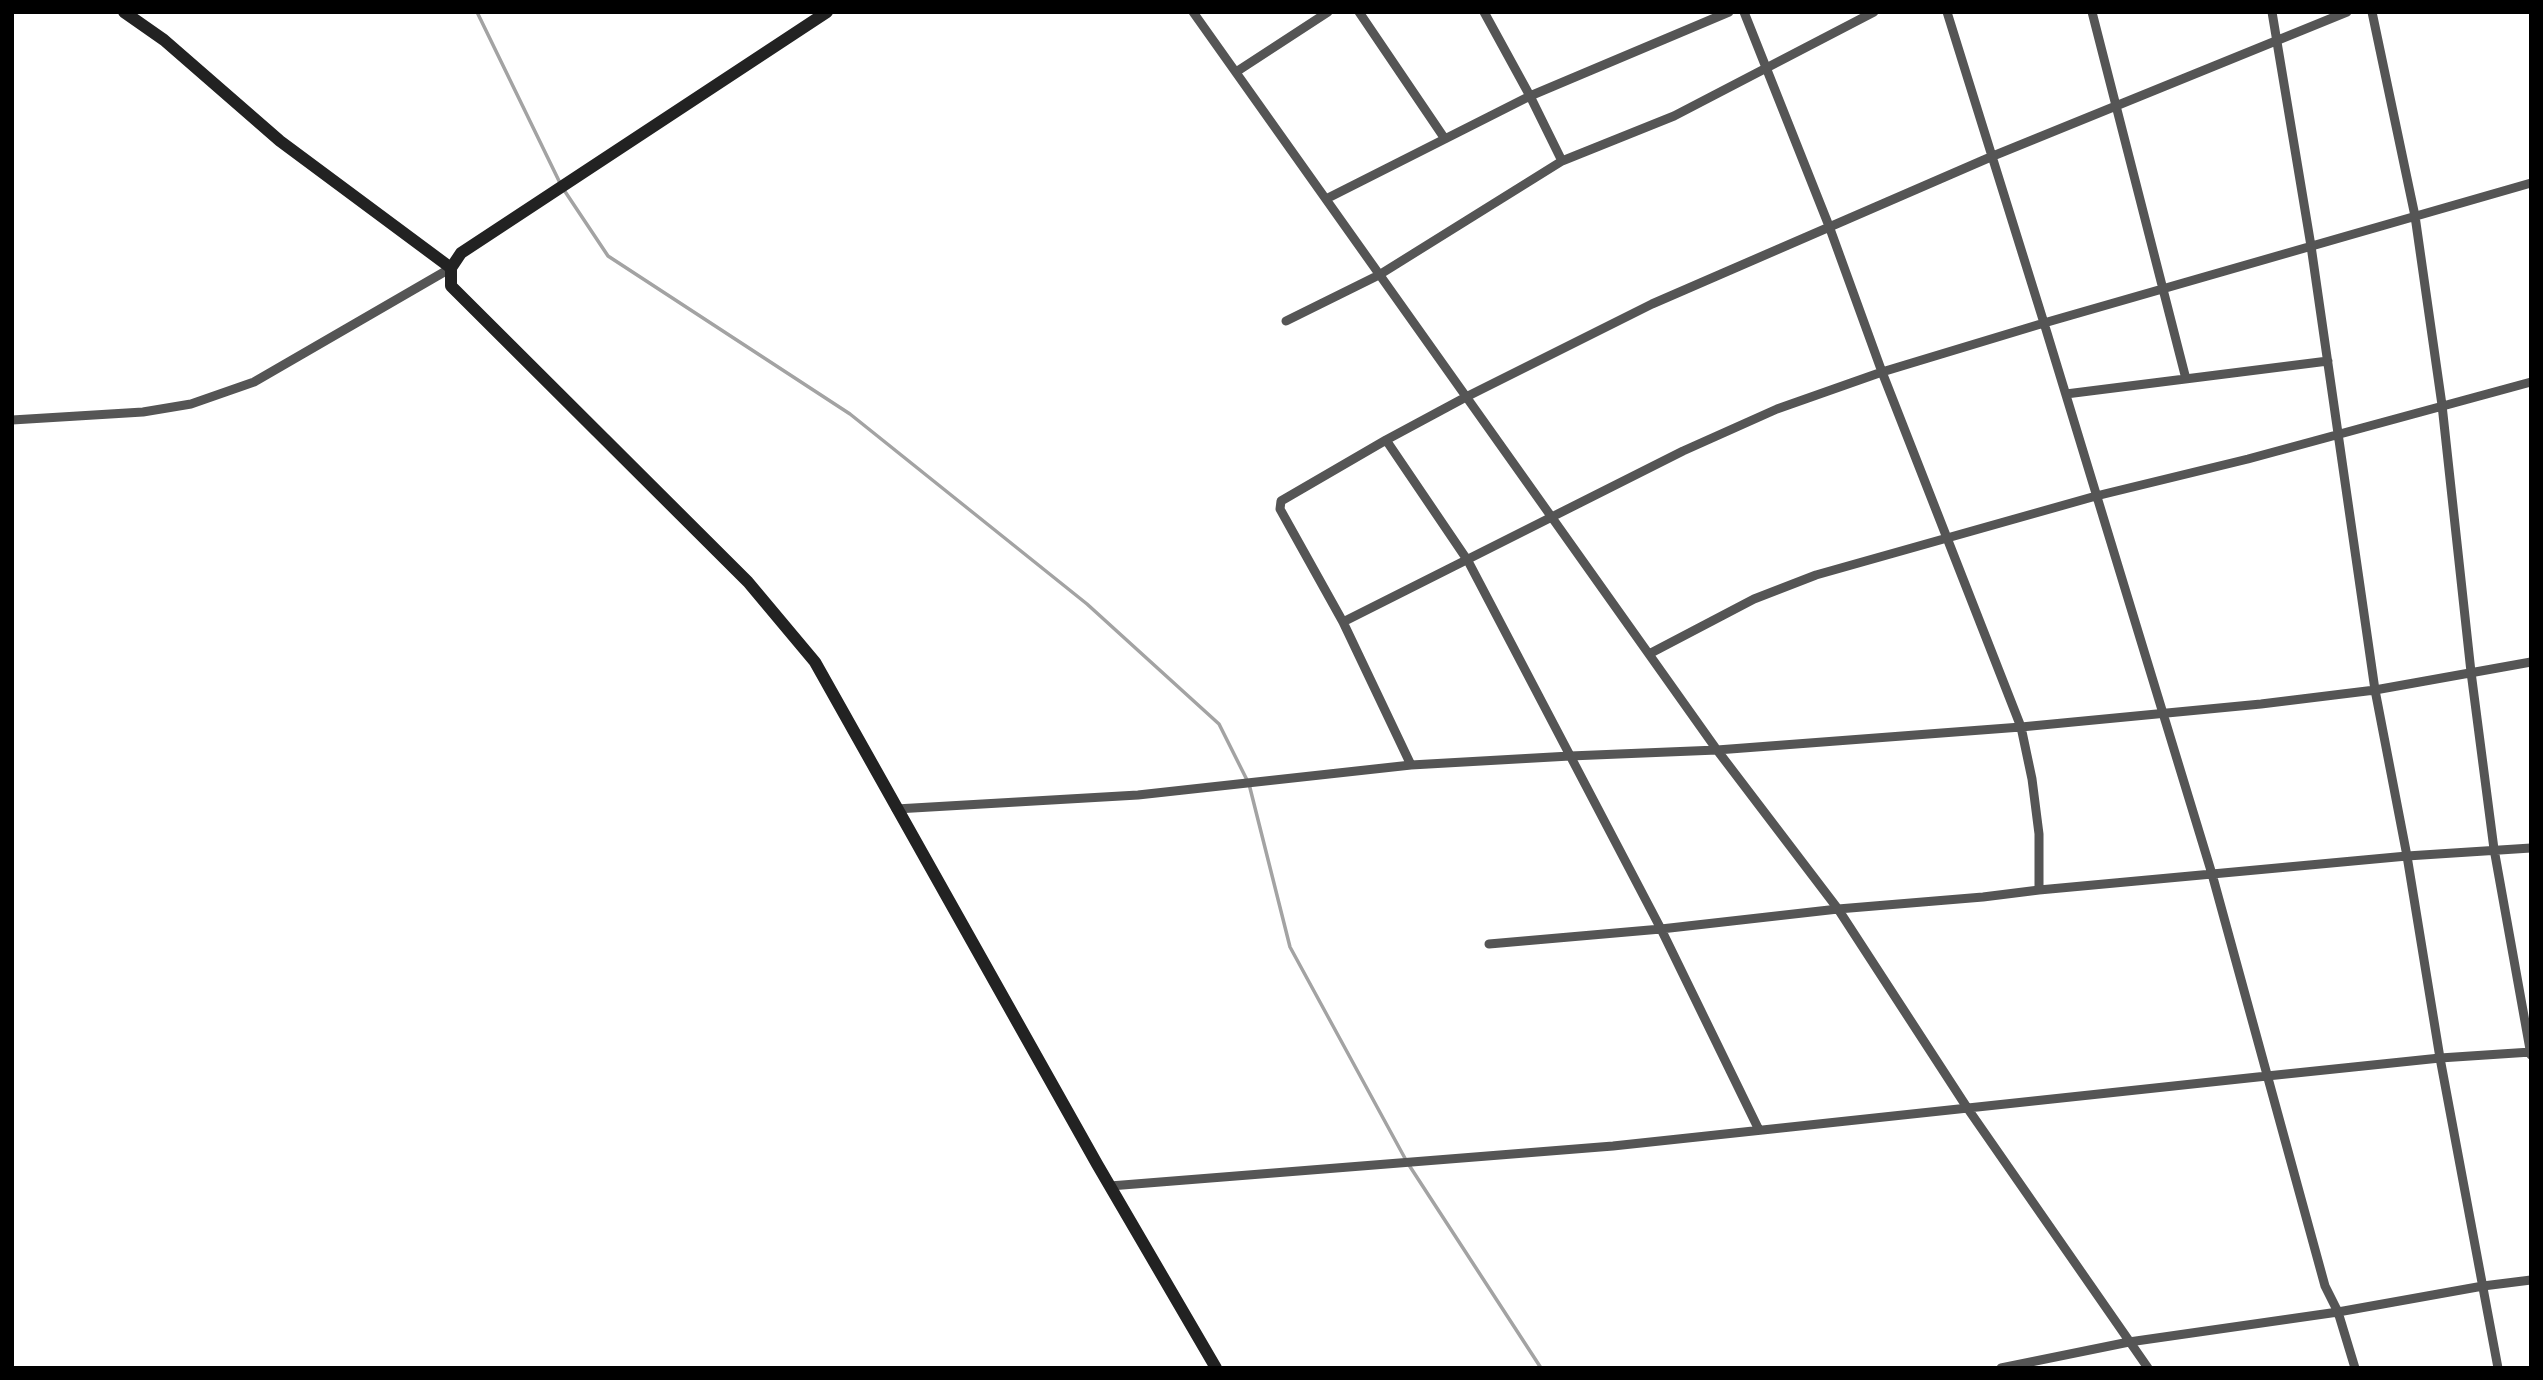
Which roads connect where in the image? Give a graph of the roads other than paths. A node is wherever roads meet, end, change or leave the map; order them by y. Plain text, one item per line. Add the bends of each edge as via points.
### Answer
1 (124, 12) edge
2 (827, 12) edge
3 (1193, 12) edge
4 (1328, 12) edge
5 (1359, 12) edge
6 (1484, 12) edge
7 (1729, 12) edge
8 (1744, 12) edge
9 (1874, 12) edge
10 (1947, 12) edge
11 (2092, 12) edge
12 (2272, 12) edge
13 (2347, 12) edge
14 (2372, 12) edge
15 (2277, 40) junction
16 (1768, 67) junction
17 (1236, 72) junction
18 (1530, 96) junction
19 (2118, 107) junction
20 (1445, 139) junction
21 (1993, 156) junction
22 (1562, 161) junction
23 (2531, 183) edge
24 (1326, 200) junction
25 (2415, 215) junction
26 (1829, 226) junction
27 (2311, 246) junction
28 (451, 268) junction
29 (1379, 275) junction
30 (2163, 288) junction
31 (1286, 321) dead end
32 (2044, 323) junction
33 (2328, 362) junction
34 (1882, 372) junction
35 (2186, 379) junction
36 (2531, 382) edge
37 (2066, 394) junction
38 (1466, 397) junction
39 (2442, 405) junction
40 (12, 421) edge
41 (2338, 433) junction
42 (1386, 440) junction
43 (2096, 496) junction
44 (1552, 517) junction
45 (1949, 538) junction
46 (1468, 561) junction
47 (1343, 622) junction
48 (1649, 654) junction
49 (2531, 662) edge
50 (2472, 672) junction
51 (2375, 690) junction
52 (2163, 713) junction
53 (2021, 727) junction
54 (1717, 750) junction
55 (1570, 756) junction
56 (1410, 765) junction
57 (896, 809) junction
58 (2531, 848) edge
59 (2494, 849) junction
60 (2407, 856) junction
61 (2212, 874) junction
62 (2039, 890) junction
63 (1839, 909) junction
64 (1661, 929) junction
65 (1489, 944) dead end
66 (2530, 1053) edge
67 (2440, 1058) junction
68 (2267, 1076) junction
69 (1968, 1109) junction
70 (1759, 1130) junction
71 (1110, 1186) junction
72 (2531, 1280) edge
73 (2483, 1286) junction
74 (2338, 1312) junction
75 (2130, 1342) junction
76 (1216, 1368) edge
77 (2001, 1368) edge
78 (2148, 1368) edge
79 (2355, 1368) edge
80 (2498, 1368) edge

1 - 28 street via 164,40 280,141
2 - 28 street via 461,253
3 - 17 street
4 - 17 street
5 - 20 street
6 - 18 street
7 - 18 street
8 - 16 street
9 - 16 street
10 - 21 street
11 - 19 street
12 - 15 street
13 - 15 street
14 - 25 street
15 - 19 street
15 - 27 street
16 - 22 street via 1674,116
16 - 26 street
17 - 24 street
18 - 20 street
18 - 22 street
19 - 21 street
19 - 30 street
20 - 24 street
21 - 26 street
21 - 32 street
22 - 29 street
23 - 25 street
24 - 29 street
25 - 27 street
25 - 39 street
26 - 34 street
26 - 38 street via 1652,304
27 - 30 street
27 - 33 street
28 - 40 street via 254,382 191,404
28 - 57 street via 451,286 748,582 815,662
29 - 31 street
29 - 38 street
30 - 32 street
30 - 35 street
32 - 34 street
32 - 37 street
33 - 35 street
33 - 41 street
34 - 44 street via 1777,409
34 - 45 street
35 - 37 street
36 - 39 street
37 - 43 street
38 - 42 street
38 - 44 street
39 - 41 street
39 - 50 street
41 - 43 street
41 - 51 street
42 - 46 street
42 - 47 street via 1280,505
43 - 45 street
43 - 52 street
44 - 46 street
44 - 48 street
45 - 48 street via 1816,575 1754,599
45 - 53 street
46 - 47 street
46 - 55 street
47 - 56 street
48 - 54 street
49 - 50 street
50 - 51 street
50 - 59 street
51 - 52 street
51 - 60 street
52 - 53 street
52 - 61 street
53 - 54 street
53 - 62 street via 2039,834
54 - 55 street
54 - 63 street
55 - 56 street
55 - 64 street
56 - 57 street via 1138,795
57 - 71 street
58 - 59 street
59 - 60 street
59 - 66 street
60 - 61 street
60 - 67 street
61 - 62 street
61 - 68 street
62 - 63 street
63 - 64 street
63 - 69 street
64 - 65 street
64 - 70 street
66 - 67 street
67 - 68 street
67 - 73 street
68 - 69 street
68 - 74 street via 2326,1286
69 - 70 street
69 - 75 street
70 - 71 street
71 - 76 street
72 - 73 street
73 - 74 street
73 - 80 street
74 - 75 street
74 - 79 street
75 - 77 street
75 - 78 street

